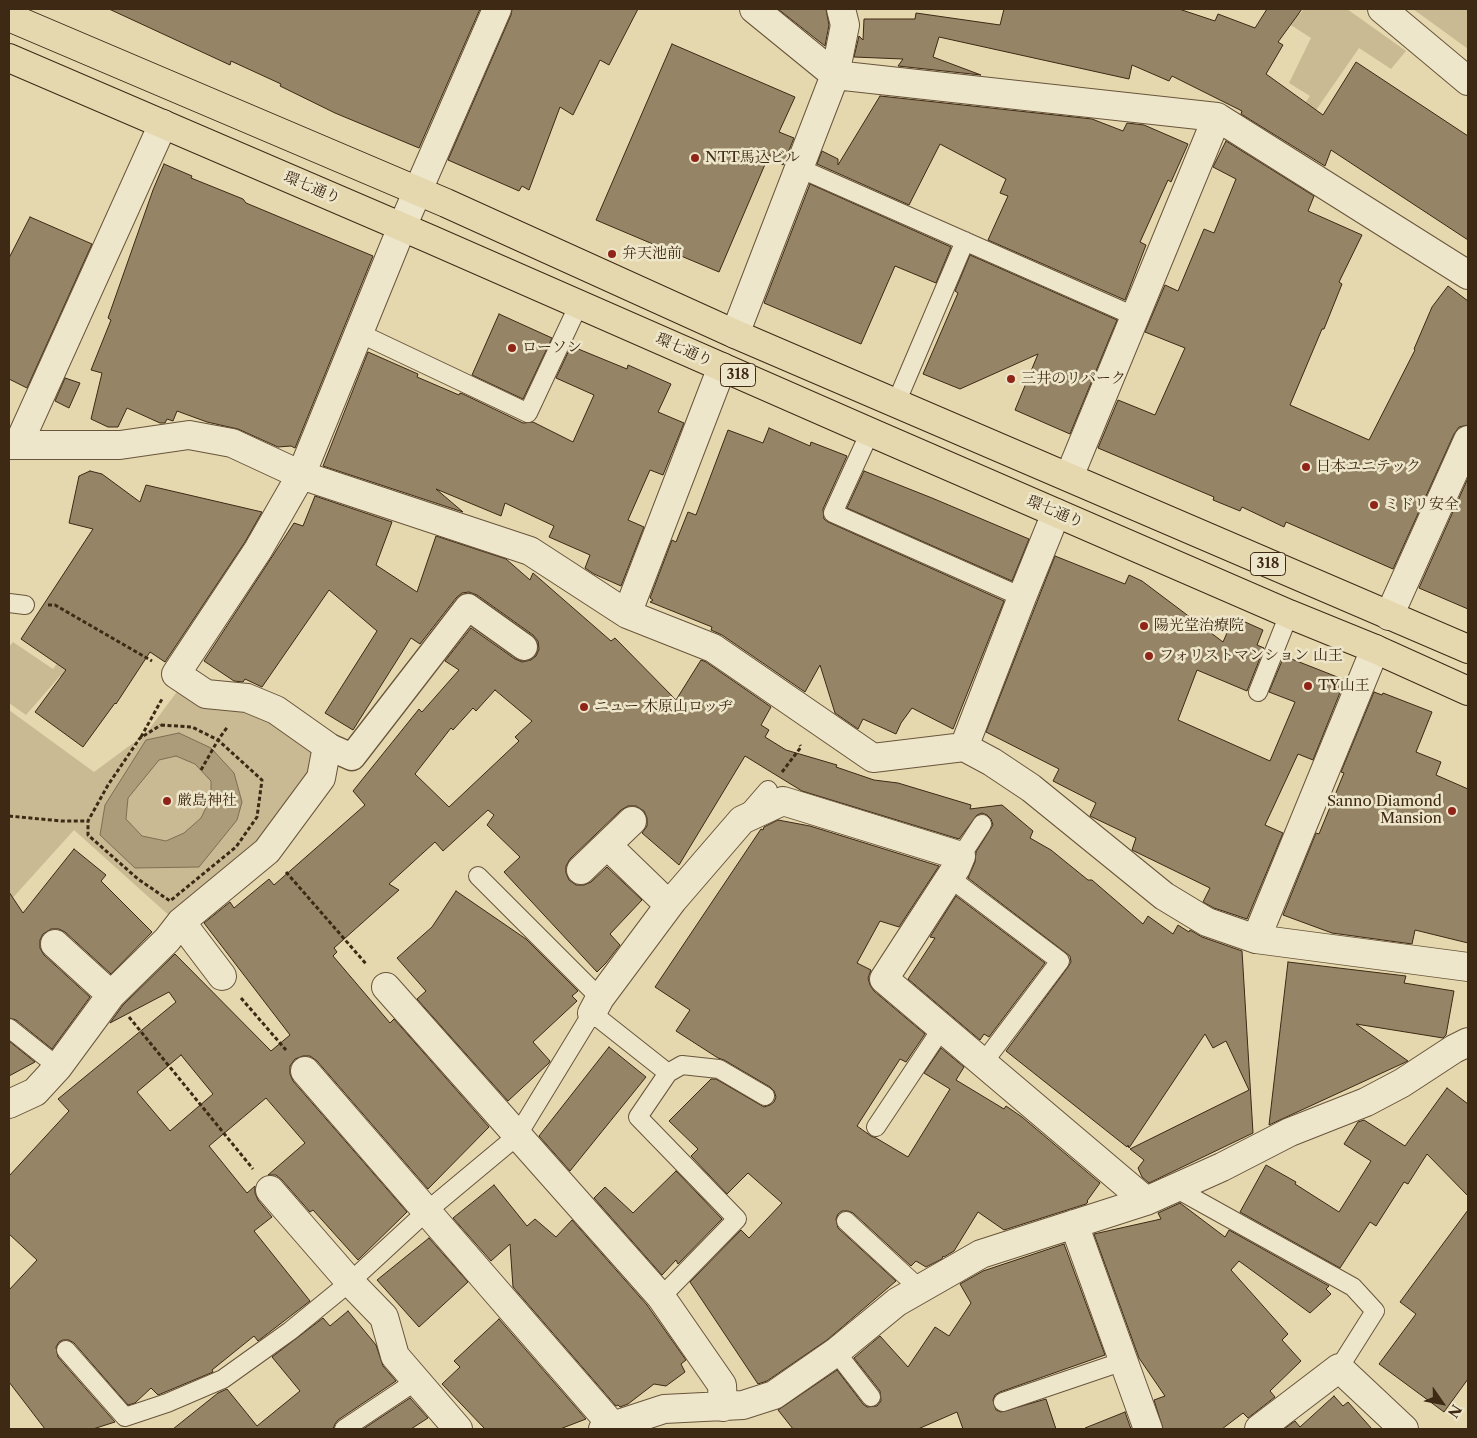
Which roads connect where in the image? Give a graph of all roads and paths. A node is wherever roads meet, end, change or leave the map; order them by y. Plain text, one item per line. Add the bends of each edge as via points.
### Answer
1 (497, 9) edge
2 (754, 9) edge
3 (841, 9) edge
4 (1383, 9) edge
5 (9, 17) edge
6 (9, 58) edge
7 (835, 75) junction
8 (1468, 81) edge
9 (1217, 118) junction
10 (163, 124) junction
11 (799, 168) junction
12 (418, 192) junction
13 (402, 227) junction
14 (965, 241) junction
15 (1468, 275) edge
16 (579, 304) junction
17 (1134, 316) junction
18 (359, 333) junction
19 (735, 334) junction
20 (722, 367) junction
21 (896, 403) junction
22 (870, 432) junction
23 (1468, 440) edge
24 (13, 445) edge
25 (301, 475) junction
26 (1069, 477) junction
27 (1056, 513) junction
28 (1022, 597) junction
29 (17, 604) edge
30 (627, 614) junction
31 (1289, 614) junction
32 (1389, 616) junction
33 (524, 648) dead end
34 (1375, 649) junction
35 (1468, 649) edge
36 (170, 671) junction
37 (1468, 691) edge
38 (1258, 692) dead end
39 (140, 738) junction
40 (218, 740) junction
41 (795, 741) dead end
42 (328, 746) junction
43 (964, 747) junction
44 (201, 770) dead end
45 (768, 790) joint
46 (9, 816) edge
47 (632, 820) dead end
48 (742, 820) junction
49 (88, 821) junction
50 (982, 824) dead end
51 (607, 845) junction
52 (267, 851) junction
53 (955, 867) junction
54 (581, 870) dead end
55 (478, 876) dead end
56 (669, 905) junction
57 (181, 922) junction
58 (1256, 939) junction
59 (55, 944) dead end
60 (1468, 967) edge
61 (222, 976) joint
62 (386, 988) joint
63 (111, 995) junction
64 (596, 1006) junction
65 (9, 1028) edge
66 (942, 1028) junction
67 (1468, 1042) edge
68 (983, 1063) junction
69 (58, 1067) junction
70 (305, 1071) joint
71 (668, 1073) junction
72 (765, 1096) dead end
73 (9, 1104) edge
74 (876, 1127) dead end
75 (517, 1136) junction
76 (1175, 1188) junction
77 (270, 1190) joint
78 (1146, 1201) junction
79 (427, 1211) junction
80 (846, 1220) dead end
81 (1074, 1224) junction
82 (350, 1282) junction
83 (920, 1289) junction
84 (661, 1297) junction
85 (66, 1350) dead end
86 (836, 1352) junction
87 (1124, 1361) junction
88 (1340, 1368) junction
89 (416, 1381) junction
90 (871, 1397) dead end
91 (1003, 1402) dead end
92 (723, 1407) junction
93 (613, 1428) edge
94 (344, 1429) edge
95 (458, 1429) edge
96 (1148, 1429) edge
97 (1259, 1429) edge
98 (1404, 1429) edge

1 - 12 street
2 - 7 street
3 - 7 street via 845,25
4 - 8 street
5 - 12 main road, 318
6 - 10 main road, 環七通り / 318
7 - 9 street
7 - 11 street
9 - 15 street
9 - 17 street
10 - 13 main road, 環七通り / 318
10 - 24 street
11 - 14 lane
11 - 19 street
12 - 13 street
12 - 19 main road, 318
13 - 16 main road, 環七通り / 318
13 - 18 street
14 - 17 lane
14 - 21 lane
16 - 18 lane via 528,413
16 - 20 main road, 環七通り / 318
17 - 26 street
18 - 25 street
19 - 21 main road, 318
20 - 22 main road, 環七通り / 318
20 - 30 street
21 - 26 main road, 318
22 - 27 main road, 環七通り / 318
22 - 28 lane via 832,513
23 - 32 street
24 - 25 street via 120,445 190,435 232,443
25 - 30 street via 530,550
25 - 36 street via 258,550
26 - 32 main road, 318
27 - 28 street
27 - 31 main road, 環七通り / 318
28 - 43 street
29 - 36 path via 55,605
30 - 43 street via 713,648 873,758
31 - 34 main road, 環七通り / 318
31 - 38 lane
32 - 35 main road, 318
33 - 42 street via 468,607 352,757
34 - 37 main road, 環七通り / 318
34 - 58 street
36 - 39 path
36 - 42 street via 206,694 247,698 276,710
39 - 40 path via 161,725 192,727
39 - 49 path
40 - 44 path
40 - 49 path via 262,780 257,817 236,847 170,901 138,879 88,835
41 - 45 path via 801,747
42 - 52 street via 321,778
43 - 58 street via 1031,788 1164,896 1207,922
45 - 48 lane
46 - 49 path
47 - 51 street
48 - 53 street via 783,801
48 - 56 street
50 - 53 lane
51 - 54 street
51 - 56 street
52 - 57 street
52 - 62 path
53 - 66 street via 884,979
53 - 68 lane via 1060,961
55 - 64 lane
56 - 64 street
57 - 61 street
57 - 63 street
58 - 60 street
59 - 63 street
61 - 70 path
62 - 75 street
63 - 69 street
63 - 77 path
64 - 71 lane
64 - 75 lane
65 - 69 lane
66 - 68 street
66 - 74 lane
67 - 76 street via 1366,1102 1290,1132
68 - 78 street
69 - 73 street via 35,1092
70 - 79 street
71 - 72 lane via 682,1065 719,1069
71 - 84 lane via 638,1117 738,1219
75 - 79 lane
75 - 84 street
76 - 78 street
76 - 88 lane via 1353,1287 1375,1311
77 - 82 street
78 - 81 street
79 - 82 lane
79 - 93 street
80 - 83 lane
81 - 83 street via 981,1254
81 - 87 street
82 - 85 lane via 223,1379 125,1417
82 - 89 street via 384,1317 395,1356
83 - 86 street via 897,1302
84 - 92 street via 722,1385
86 - 90 lane
86 - 92 street via 774,1396 743,1406
87 - 91 lane
87 - 96 street
88 - 97 street
88 - 98 street
89 - 94 lane
89 - 95 street
92 - 93 street via 664,1409

